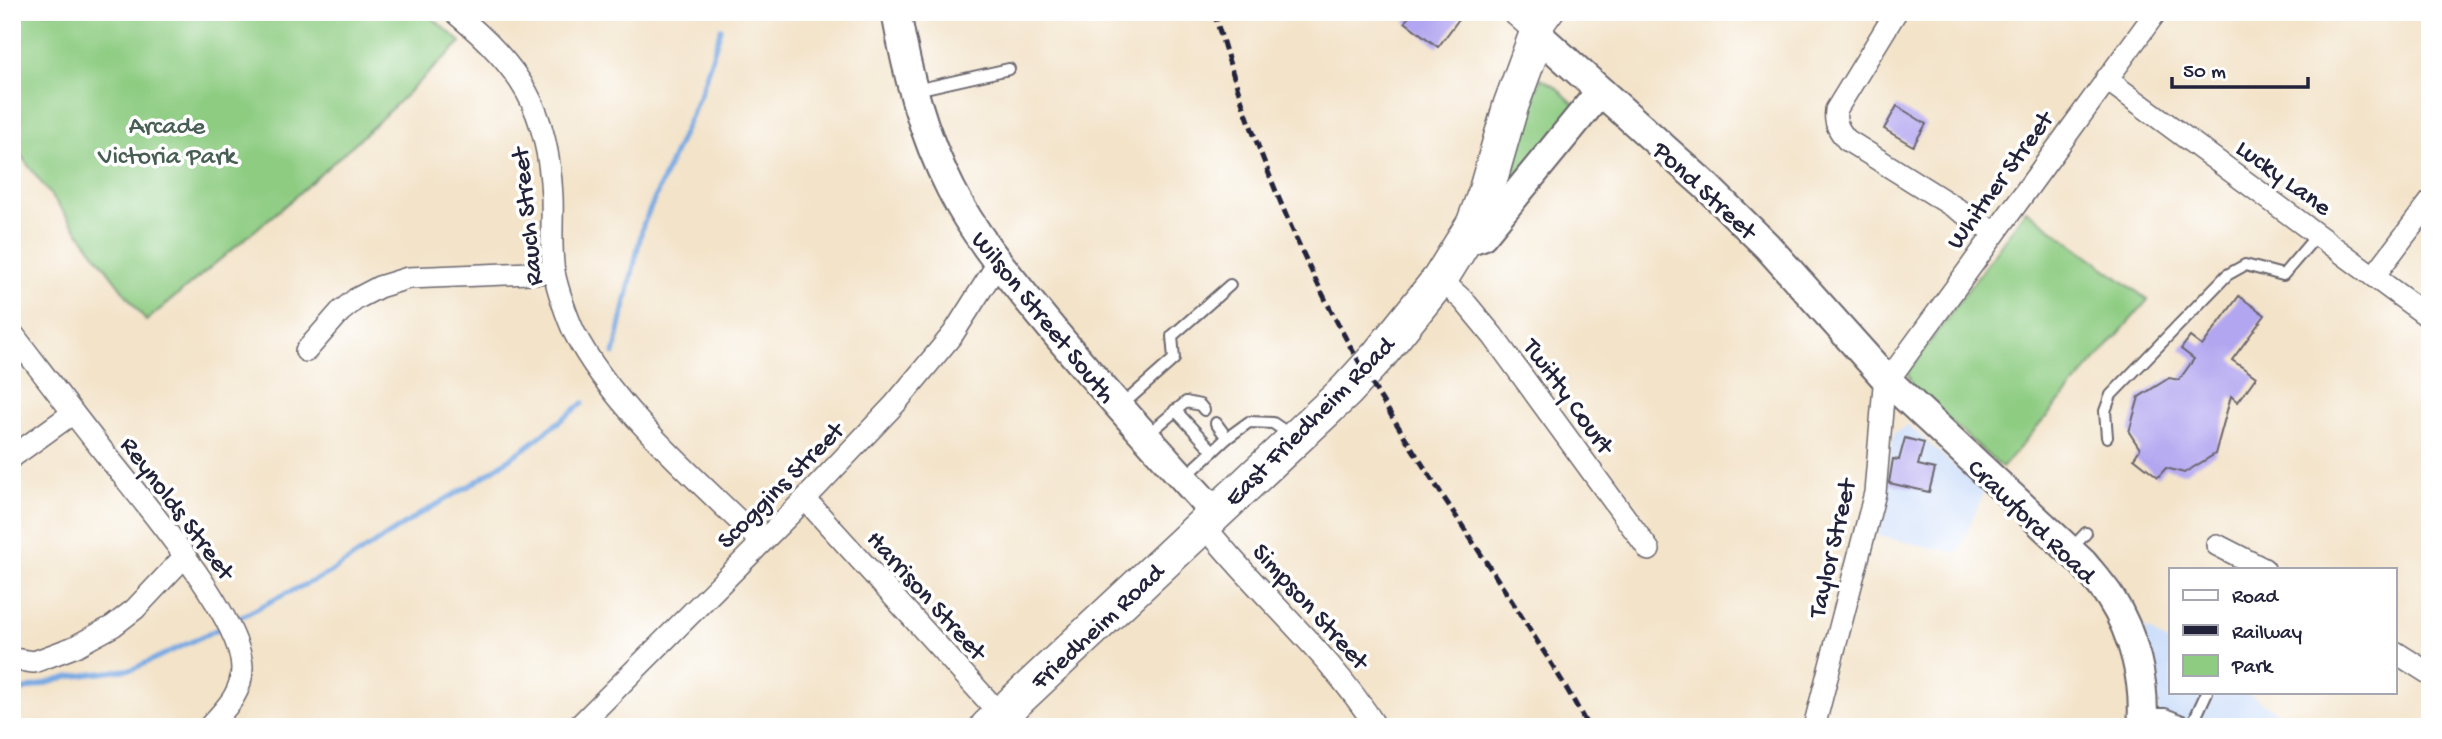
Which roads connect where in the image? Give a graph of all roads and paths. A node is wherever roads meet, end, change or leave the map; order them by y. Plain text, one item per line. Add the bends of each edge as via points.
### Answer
1 (454, 12) edge
2 (896, 12) edge
3 (1896, 12) edge
4 (2156, 12) edge
5 (1534, 18) edge
6 (1009, 69) dead end
7 (2106, 79) junction
8 (913, 90) junction
9 (1600, 92) junction
10 (2430, 202) edge
11 (1994, 232) junction
12 (2317, 234) junction
13 (1464, 242) junction
14 (998, 263) junction
15 (554, 272) junction
16 (2374, 276) junction
17 (1440, 279) junction
18 (1230, 285) dead end
19 (2430, 318) edge
20 (12, 333) edge
21 (306, 351) dead end
22 (1887, 380) junction
23 (1119, 408) junction
24 (1175, 410) junction
25 (1204, 410) dead end
26 (73, 413) junction
27 (1216, 423) dead end
28 (1145, 436) junction
29 (2108, 437) dead end
30 (1227, 438) junction
31 (1294, 439) junction
32 (1213, 451) junction
33 (12, 457) edge
34 (1183, 478) junction
35 (804, 499) junction
36 (1209, 518) junction
37 (761, 542) junction
38 (2217, 545) dead end
39 (1649, 550) dead end
40 (185, 556) junction
41 (2262, 568) edge
42 (2396, 653) edge
43 (12, 659) edge
44 (2430, 674) edge
45 (2206, 694) edge
46 (2143, 721) edge
47 (1000, 723) edge
48 (2191, 726) edge
49 (209, 727) edge
50 (578, 727) edge
51 (1376, 727) edge
52 (1814, 727) edge

1 - 15 street, Rauch Street via 506,61 543,127 552,194
2 - 8 street, Wilson Street South
3 - 11 street via 1836,110 1838,128 1847,140
4 - 7 street, Whitner Street
5 - 9 street, Pond Street
5 - 13 main road via 1485,195
6 - 8 lane
7 - 11 street, Whitner Street
7 - 12 street, Lucky Lane
8 - 14 street, Wilson Street South via 951,188
9 - 13 street, East Friedheim Road via 1482,236
9 - 22 street, Pond Street via 1767,246
10 - 16 street
11 - 22 street, Whitner Street
12 - 16 street, Lucky Lane
12 - 29 lane via 2283,275 2245,265 2227,275 2111,395 2105,411
13 - 17 main road, East Friedheim Road
14 - 23 street, Wilson Street South
14 - 35 street, Scoggins Street via 945,344
15 - 21 street via 408,278 379,287 340,312
15 - 37 street, Rauch Street via 573,330 593,364 647,429
16 - 19 street, Lucky Lane
17 - 31 main road, East Friedheim Road via 1379,355
17 - 39 street, Twitty Court via 1493,336
18 - 23 lane via 1172,336 1174,359
20 - 26 street, Reynolds Street
22 - 46 street, Crawford Road via 2078,541 2120,615 2136,657
22 - 52 street, Taylor Street via 1875,494
23 - 28 street, Wilson Street South
24 - 25 lane via 1186,402
24 - 28 lane
24 - 32 lane
26 - 33 street
26 - 40 street, Reynolds Street
27 - 30 lane
28 - 34 street, Wilson Street South
30 - 31 lane via 1249,422 1273,423
30 - 32 lane
31 - 36 main road, East Friedheim Road
32 - 34 lane
34 - 36 street, Wilson Street South
35 - 37 street, Scoggins Street
35 - 47 street, Harrison Street
36 - 47 main road, Friedheim Road
36 - 51 street, Simpson Street via 1358,698
37 - 50 street, Scoggins Street
38 - 41 street
40 - 43 street via 113,626 34,663
40 - 49 street, Reynolds Street via 219,608 241,657 236,695
42 - 44 street
45 - 48 lane
46 - 48 lane via 2165,714

